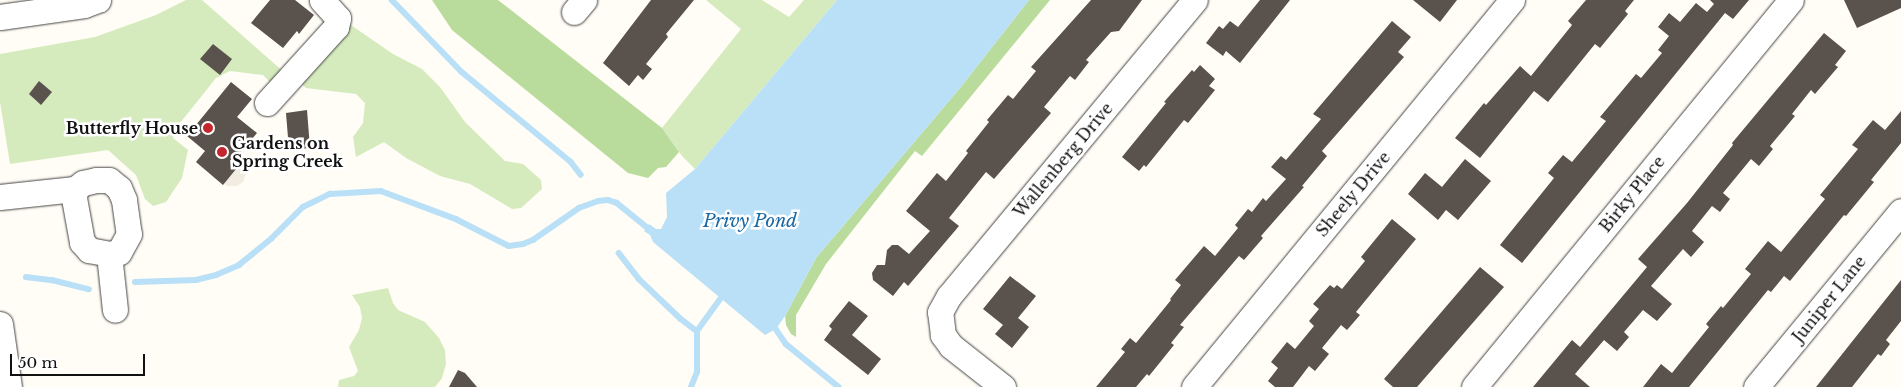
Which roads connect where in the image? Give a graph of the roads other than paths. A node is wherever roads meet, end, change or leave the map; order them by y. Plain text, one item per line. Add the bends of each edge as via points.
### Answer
1 (98, 0) edge
2 (322, 0) edge
3 (1195, 0) edge
4 (1512, 0) edge
5 (1791, 0) edge
6 (0, 17) edge
7 (267, 103) dead end
8 (75, 189) junction
9 (0, 197) edge
10 (1901, 211) edge
11 (109, 254) junction
12 (115, 310) dead end
13 (0, 324) edge
14 (9, 387) edge
15 (1003, 387) edge
16 (1194, 387) edge
17 (1474, 387) edge
18 (1756, 387) edge

1 - 6 street via 84,5
2 - 7 street via 338,18 336,27
3 - 15 street, Wallenberg Drive via 940,312 943,335 951,346
4 - 16 street, Sheely Drive
5 - 17 street, Birky Place
8 - 9 street
8 - 11 street via 82,242 89,250
8 - 11 street via 96,180 109,180 119,188 129,234 119,252
10 - 18 street, Juniper Lane
11 - 12 street
13 - 14 street

